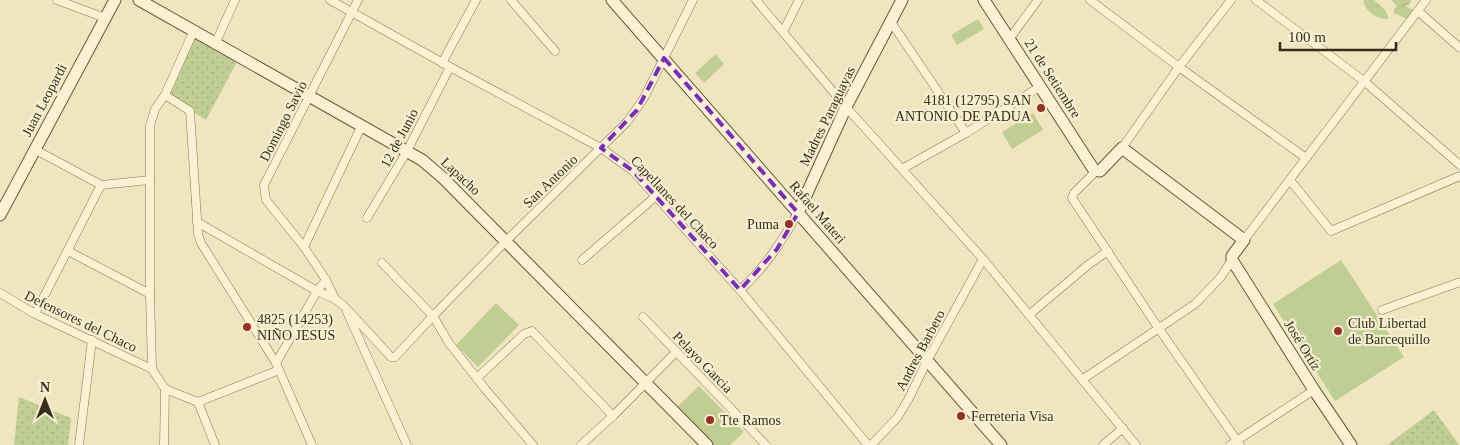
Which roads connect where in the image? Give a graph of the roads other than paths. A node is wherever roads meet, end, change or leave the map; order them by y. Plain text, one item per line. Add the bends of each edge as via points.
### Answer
1 (57, 0) edge
2 (115, 0) edge
3 (139, 0) edge
4 (236, 0) edge
5 (330, 0) edge
6 (358, 0) edge
7 (476, 0) edge
8 (511, 0) edge
9 (612, 0) edge
10 (693, 0) edge
11 (756, 0) edge
12 (799, 0) edge
13 (902, 0) edge
14 (984, 0) edge
15 (1038, 0) edge
16 (1090, 0) edge
17 (1231, 0) edge
18 (1256, 0) edge
19 (1423, 1) edge
20 (1418, 11) junction
21 (352, 12) junction
22 (105, 18) junction
23 (891, 22) junction
24 (194, 30) junction
25 (783, 32) junction
26 (1010, 38) junction
27 (216, 42) junction
28 (1460, 48) edge
29 (555, 51) dead end
30 (664, 58) junction
31 (446, 65) junction
32 (1179, 67) junction
33 (1364, 81) junction
34 (1041, 86) junction
35 (165, 95) junction
36 (310, 96) junction
37 (846, 108) junction
38 (362, 125) junction
39 (966, 132) junction
40 (601, 148) junction
41 (1122, 148) junction
42 (34, 149) junction
43 (407, 151) junction
44 (1306, 158) junction
45 (1460, 165) edge
46 (902, 169) junction
47 (1096, 171) junction
48 (1460, 176) edge
49 (150, 180) junction
50 (1290, 180) junction
51 (101, 185) junction
52 (655, 197) junction
53 (798, 213) junction
54 (0, 215) edge
55 (367, 218) dead end
56 (197, 222) junction
57 (1244, 240) junction
58 (506, 241) junction
59 (304, 247) junction
60 (68, 251) junction
61 (1108, 251) junction
62 (983, 259) junction
63 (582, 260) dead end
64 (1232, 260) junction
65 (382, 263) dead end
66 (326, 280) junction
67 (1460, 282) edge
68 (740, 290) junction
69 (317, 291) junction
70 (0, 293) edge
71 (150, 294) junction
72 (336, 299) junction
73 (344, 306) junction
74 (1382, 310) dead end
75 (35, 314) junction
76 (1030, 314) junction
77 (433, 316) junction
78 (643, 317) dead end
79 (1159, 329) junction
80 (92, 340) junction
81 (676, 352) junction
82 (927, 361) junction
83 (277, 366) junction
84 (152, 369) junction
85 (477, 378) junction
86 (1083, 379) junction
87 (645, 382) junction
88 (165, 389) junction
89 (1314, 390) junction
90 (198, 402) junction
91 (613, 416) junction
92 (1123, 428) junction
93 (1236, 443) edge
94 (79, 445) edge
95 (164, 445) edge
96 (215, 445) edge
97 (312, 445) edge
98 (407, 445) edge
99 (534, 445) edge
100 (581, 445) edge
101 (707, 445) edge
102 (766, 445) edge
103 (869, 445) edge
104 (1001, 445) edge
105 (1103, 445) edge
106 (1136, 445) edge
107 (1351, 445) edge

1 - 22 street
2 - 22 street, Juan Leopardi
3 - 24 street, Lapacho
4 - 27 street
5 - 21 street, Capellanes del Chaco
6 - 21 street, Domingo Savio
7 - 31 street, 12 de Junio
8 - 29 street
9 - 30 street, Rafael Materi
10 - 30 street, San Antonio
11 - 25 street
12 - 25 street
13 - 23 street, Madres Paraguayas
14 - 26 street, 21 de Setiembre
15 - 26 street
16 - 32 street
17 - 32 street
18 - 33 street
19 - 20 street
20 - 28 street
20 - 33 street
21 - 31 street, Capellanes del Chaco
21 - 36 street, Domingo Savio
22 - 42 street, Juan Leopardi
23 - 37 street, Madres Paraguayas
23 - 39 street
24 - 27 street, Lapacho
24 - 35 street
25 - 37 street
26 - 34 street, 21 de Setiembre
27 - 36 street, Lapacho
30 - 40 street, San Antonio via 637,110
30 - 53 street, Rafael Materi
31 - 40 street, Capellanes del Chaco
31 - 43 street, 12 de Junio
32 - 41 street
32 - 44 street
33 - 44 street
33 - 45 street
34 - 39 street
34 - 47 street, 21 de Setiembre
35 - 49 street via 150,126
35 - 56 street via 190,111
36 - 38 street, Lapacho
36 - 59 street, Domingo Savio via 264,185 266,200
37 - 46 street
37 - 53 street, Madres Paraguayas
38 - 43 street, Lapacho
38 - 59 street
39 - 46 street
40 - 52 street, Capellanes del Chaco via 633,171
40 - 58 street, San Antonio
41 - 47 street via 1100,171
41 - 57 street
42 - 51 street
42 - 54 street, Juan Leopardi
43 - 55 street, 12 de Junio
43 - 58 street, Lapacho via 442,177
44 - 50 street
46 - 62 street
47 - 61 street via 1072,198
48 - 50 street via 1331,231
49 - 51 street
49 - 71 street
50 - 57 street
51 - 60 street
52 - 63 street
52 - 68 street, Capellanes del Chaco
53 - 68 street, Madres Paraguayas via 777,249
53 - 82 street, Rafael Materi
56 - 69 street
56 - 83 street via 201,243
57 - 64 street
58 - 77 street, San Antonio
58 - 87 street, Lapacho
59 - 66 street, Domingo Savio
60 - 71 street
60 - 75 street
61 - 76 street
61 - 79 street
62 - 76 street
62 - 82 street, Andres Barbero
64 - 79 street via 1199,301
64 - 89 street, José Ortíz
65 - 77 street
66 - 69 street
66 - 72 street, Domingo Savio
67 - 74 street
68 - 103 street, Capellanes del Chaco
69 - 72 street
69 - 83 street
70 - 75 street, Defensores del Chaco
71 - 84 street
72 - 73 street
73 - 77 street, San Antonio via 391,357 395,357
73 - 98 street
75 - 80 street, Defensores del Chaco
76 - 86 street
77 - 85 street via 449,343
78 - 81 street, Pelayo Garcia
79 - 86 street
79 - 93 street
80 - 84 street, Defensores del Chaco
80 - 94 street
81 - 87 street
81 - 102 street, Pelayo Garcia
82 - 103 street, Andres Barbero via 897,418
82 - 104 street, Rafael Materi
83 - 90 street
83 - 97 street
84 - 88 street
85 - 91 street via 524,334 532,331
85 - 99 street
86 - 92 street
87 - 91 street
87 - 101 street, Lapacho
88 - 90 street
88 - 95 street
89 - 93 street
89 - 107 street, José Ortíz
90 - 96 street
91 - 100 street
92 - 105 street
92 - 106 street

